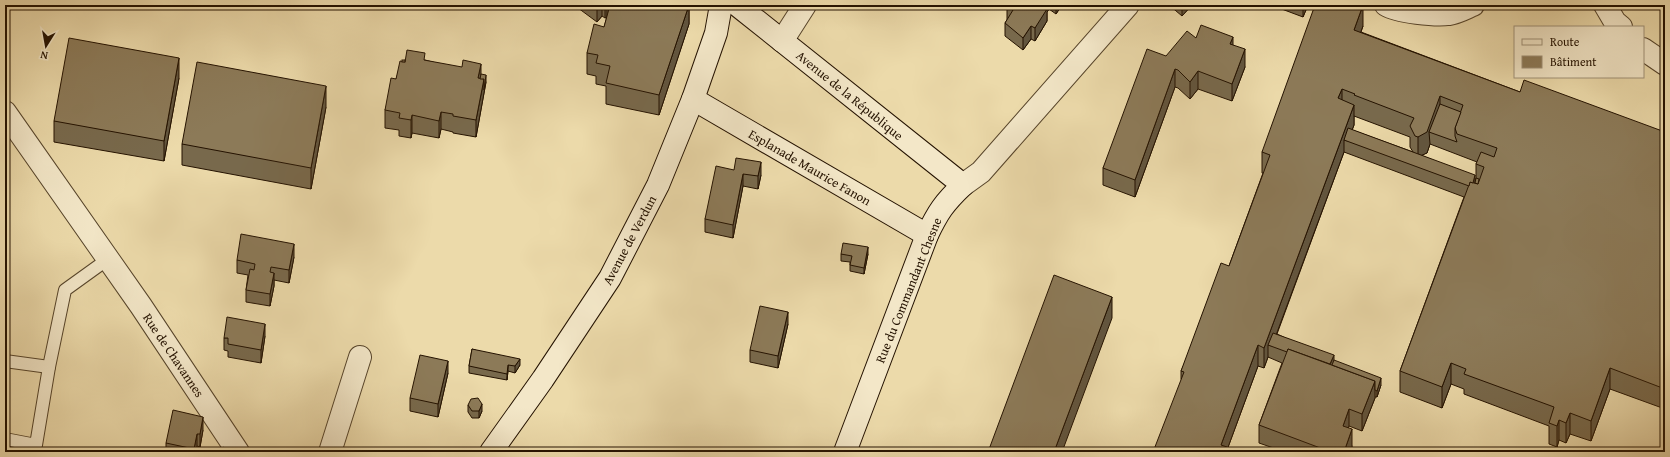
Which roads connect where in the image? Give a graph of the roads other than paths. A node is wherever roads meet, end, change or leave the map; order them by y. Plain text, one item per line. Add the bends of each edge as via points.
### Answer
1 (721, 5) edge
2 (737, 5) edge
3 (806, 5) edge
4 (1128, 5) edge
5 (1386, 5) edge
6 (1473, 5) edge
7 (1605, 5) edge
8 (1620, 26) edge
9 (782, 41) junction
10 (1644, 51) edge
11 (1665, 64) edge
12 (693, 99) junction
13 (5, 112) edge
14 (963, 185) junction
15 (927, 235) junction
16 (108, 259) junction
17 (360, 357) dead end
18 (5, 360) edge
19 (49, 367) junction
20 (5, 439) edge
21 (238, 452) edge
22 (330, 452) edge
23 (491, 452) edge
24 (845, 452) edge

1 - 12 street, Avenue de Verdun via 716,32
2 - 9 street, Avenue de la République
3 - 9 street
4 - 14 street, Rue du Commandant Chesne via 981,172
5 - 6 street via 1407,12 1450,14
7 - 8 street
9 - 14 street, Avenue de la République
10 - 11 street
12 - 15 street, Esplanade Maurice Fanon
12 - 23 street, Avenue de Verdun via 658,185 610,278
13 - 16 street, Rue de Chavannes
14 - 15 street, Rue du Commandant Chesne via 946,202
15 - 24 street, Rue du Commandant Chesne
16 - 19 lane via 65,290
16 - 21 street, Rue de Chavannes
17 - 22 street
18 - 19 lane
19 - 20 lane via 36,445

